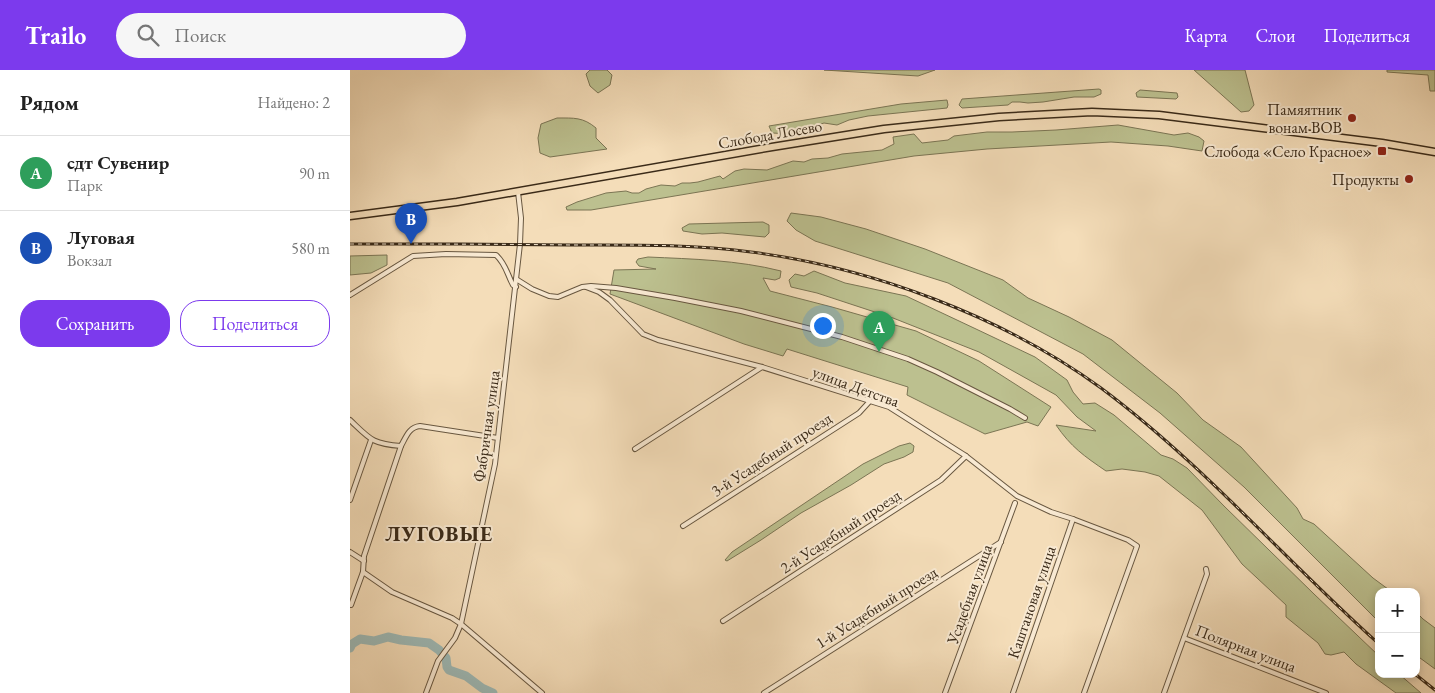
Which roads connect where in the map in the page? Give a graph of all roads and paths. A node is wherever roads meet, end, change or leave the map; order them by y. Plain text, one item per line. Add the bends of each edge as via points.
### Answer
1 (1435, 152) edge
2 (518, 192) junction
3 (350, 216) edge
4 (516, 279) junction
5 (586, 286) junction
6 (516, 287) junction
7 (350, 295) edge
8 (762, 367) junction
9 (870, 401) junction
10 (1025, 418) dead end
11 (350, 420) edge
12 (498, 438) junction
13 (371, 440) junction
14 (401, 446) junction
15 (635, 449) dead end
16 (966, 456) junction
17 (350, 500) edge
18 (1015, 503) dead end
19 (1073, 519) junction
20 (683, 526) dead end
21 (1001, 542) junction
22 (350, 552) edge
23 (364, 561) junction
24 (1206, 569) dead end
25 (363, 572) junction
26 (351, 605) edge
27 (723, 621) dead end
28 (461, 624) junction
29 (1184, 638) junction
30 (426, 693) edge
31 (542, 693) edge
32 (764, 693) edge
33 (945, 693) edge
34 (1012, 693) edge
35 (1084, 693) edge
36 (1164, 693) edge
37 (1326, 693) edge

1 - 2 main road, Слобода Лосево via 1159,115 1092,112 998,117 884,129
2 - 3 main road, Слобода Лосево
2 - 4 street, Фабричная улица via 521,218
4 - 5 street via 532,289 558,297
4 - 6 street, Фабричная улица
5 - 8 street, улица Детства via 610,300 643,334
5 - 10 street via 741,311 842,337 908,359
6 - 7 street via 496,255 425,255 413,256
6 - 12 street, Фабричная улица
8 - 9 street, улица Детства
8 - 15 street
9 - 16 street, улица Детства via 889,407
9 - 20 street, 3-й Усадебный проезд via 859,413
11 - 13 street
12 - 14 street via 414,426
12 - 28 street, Фабричная улица
13 - 14 street
13 - 17 street
14 - 23 street
16 - 19 street, улица Детства via 1017,496
16 - 27 street, 2-й Усадебный проезд via 941,480
18 - 21 street, Усадебная улица
19 - 34 street, Каштановая улица
19 - 35 street, улица Детства via 1137,546
21 - 32 street, 1-й Усадебный проезд
21 - 33 street, Усадебная улица
22 - 23 street
23 - 25 street
24 - 29 street, Полярная улица
25 - 26 street
25 - 28 street via 392,592
28 - 30 street, Фабричная улица via 438,661
28 - 31 street
29 - 36 street, Полярная улица
29 - 37 street, Полярная улица

